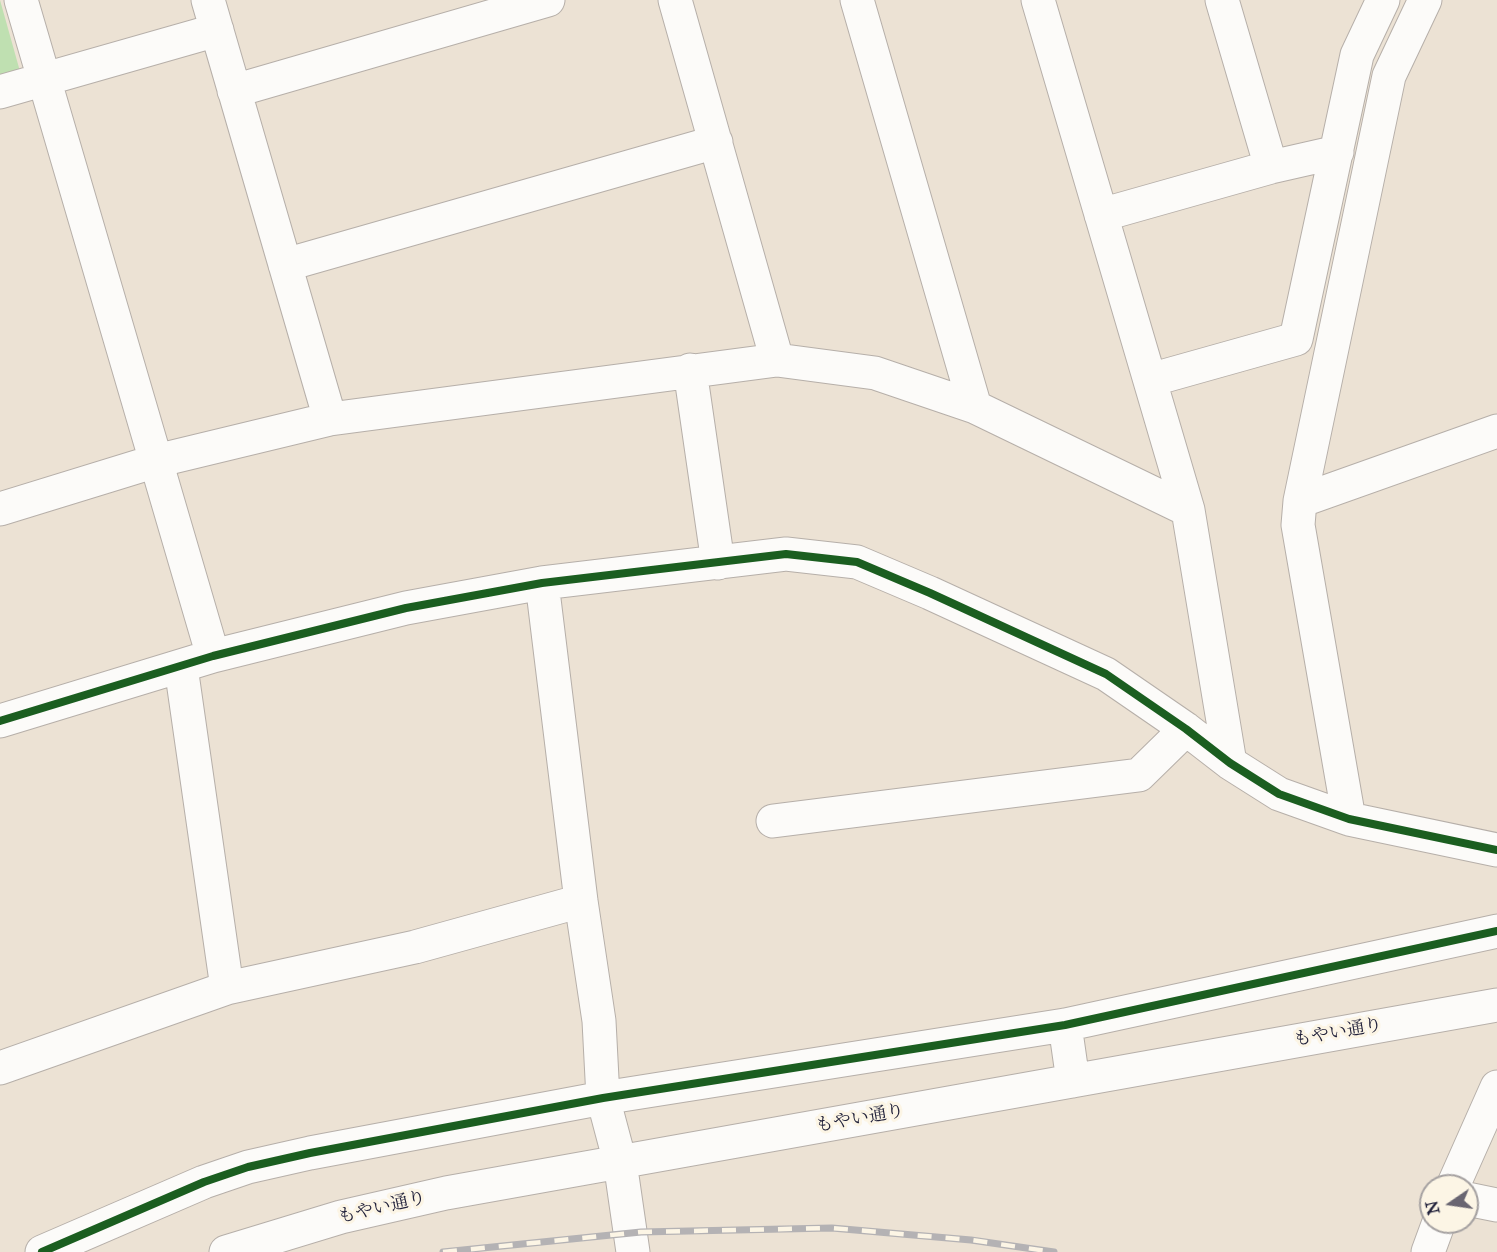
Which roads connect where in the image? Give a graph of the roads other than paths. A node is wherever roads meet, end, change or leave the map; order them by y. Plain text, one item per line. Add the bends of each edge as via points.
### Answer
1 (21, 0) edge
2 (548, 0) edge
3 (675, 0) edge
4 (856, 0) edge
5 (1038, 0) edge
6 (1222, 0) edge
7 (1383, 0) edge
8 (1425, 0) edge
9 (212, 15) edge
10 (44, 80) junction
11 (234, 91) junction
12 (0, 92) edge
13 (716, 142) junction
14 (1337, 152) junction
15 (1271, 167) junction
16 (1101, 215) junction
17 (285, 265) junction
18 (777, 360) junction
19 (690, 370) junction
20 (1150, 380) junction
21 (975, 407) junction
22 (330, 419) junction
23 (1497, 430) edge
24 (156, 461) junction
25 (1300, 501) junction
26 (0, 509) edge
27 (1188, 510) junction
28 (718, 563) junction
29 (542, 583) junction
30 (213, 656) junction
31 (181, 666) junction
32 (0, 721) edge
33 (1186, 729) junction
34 (1230, 763) junction
35 (1349, 819) junction
36 (773, 821) dead end
37 (1497, 850) edge
38 (581, 901) junction
39 (1497, 932) edge
40 (227, 988) junction
41 (1497, 1005) edge
42 (1065, 1025) junction
43 (0, 1068) edge
44 (1073, 1081) junction
45 (1497, 1087) edge
46 (603, 1098) junction
47 (620, 1162) junction
48 (1458, 1174) edge
49 (1479, 1201) edge
50 (1497, 1205) edge
51 (1435, 1234) edge
52 (42, 1252) edge
53 (226, 1252) edge
54 (633, 1252) edge
55 (1428, 1252) edge

1 - 10 street
2 - 11 street
3 - 13 street
4 - 21 street
5 - 16 street
6 - 15 street
7 - 14 street via 1357,55
8 - 25 street via 1389,76
9 - 10 street
9 - 11 street
10 - 12 street
10 - 24 street
11 - 17 street
13 - 17 street
13 - 18 street
14 - 15 street
14 - 20 street via 1296,339
15 - 16 street
16 - 20 street
17 - 22 street
18 - 19 street
18 - 21 street via 875,373
19 - 22 street
19 - 28 street
20 - 27 street
21 - 27 street
22 - 24 street
23 - 25 street
24 - 26 street
24 - 30 street
25 - 35 street via 1298,525
27 - 34 street
28 - 29 street
28 - 33 street via 786,554 857,562 1106,674
29 - 30 street via 406,608
29 - 38 street
30 - 31 street
31 - 32 street
31 - 40 street
33 - 34 street
33 - 36 street via 1139,774
34 - 35 street via 1279,794
35 - 37 street
38 - 40 street via 415,947
38 - 46 street via 599,1021
39 - 42 street
40 - 43 street
41 - 44 street, もやい通り
42 - 44 street
42 - 46 street
44 - 47 street, もやい通り
45 - 48 street
46 - 47 street
46 - 52 street via 248,1167
47 - 53 street, もやい通り via 446,1193 341,1217
47 - 54 street
49 - 50 street
51 - 55 street

